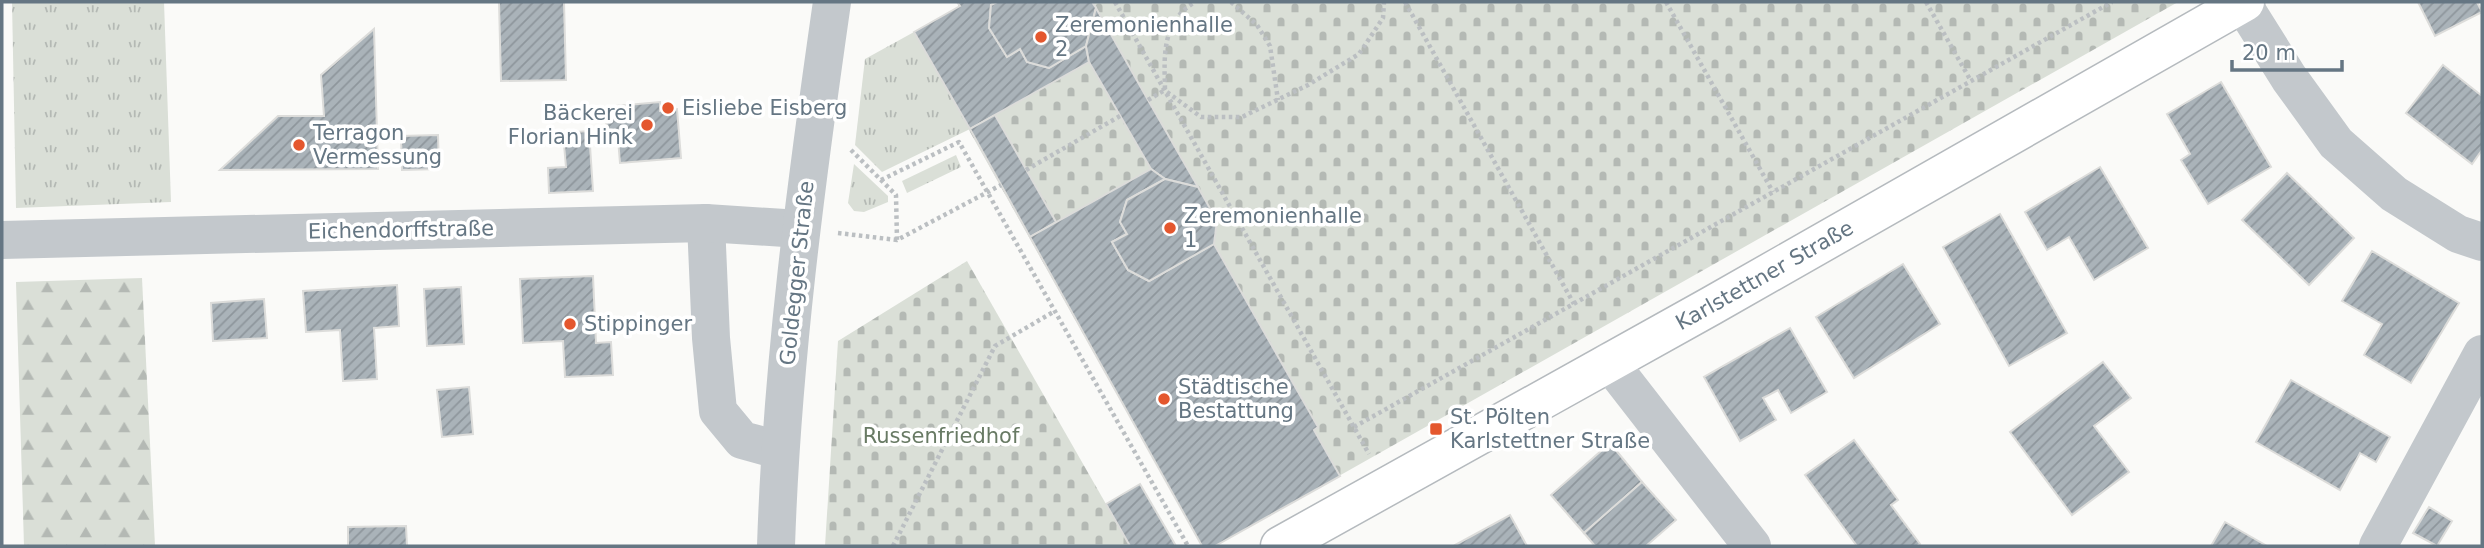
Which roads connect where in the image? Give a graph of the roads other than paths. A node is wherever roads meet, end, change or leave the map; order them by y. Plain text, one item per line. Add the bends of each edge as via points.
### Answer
1 (832, 2) edge
2 (2244, 2) edge
3 (706, 223) junction
4 (800, 229) junction
5 (2, 240) edge
6 (2482, 242) edge
7 (2482, 354) edge
8 (1609, 362) junction
9 (779, 450) junction
10 (776, 546) edge
11 (1280, 546) edge
12 (1752, 546) edge
13 (2378, 546) edge

1 - 4 street, Goldegger Straße
2 - 6 street via 2289,78 2336,143 2394,194 2458,234
2 - 8 main road, Karlstettner Straße
3 - 4 street, Eichendorffstraße
3 - 5 street, Eichendorffstraße
3 - 9 street via 718,411 743,440
4 - 9 street, Goldegger Straße
7 - 13 street
8 - 11 main road, Karlstettner Straße
8 - 12 street
9 - 10 street, Goldegger Straße

